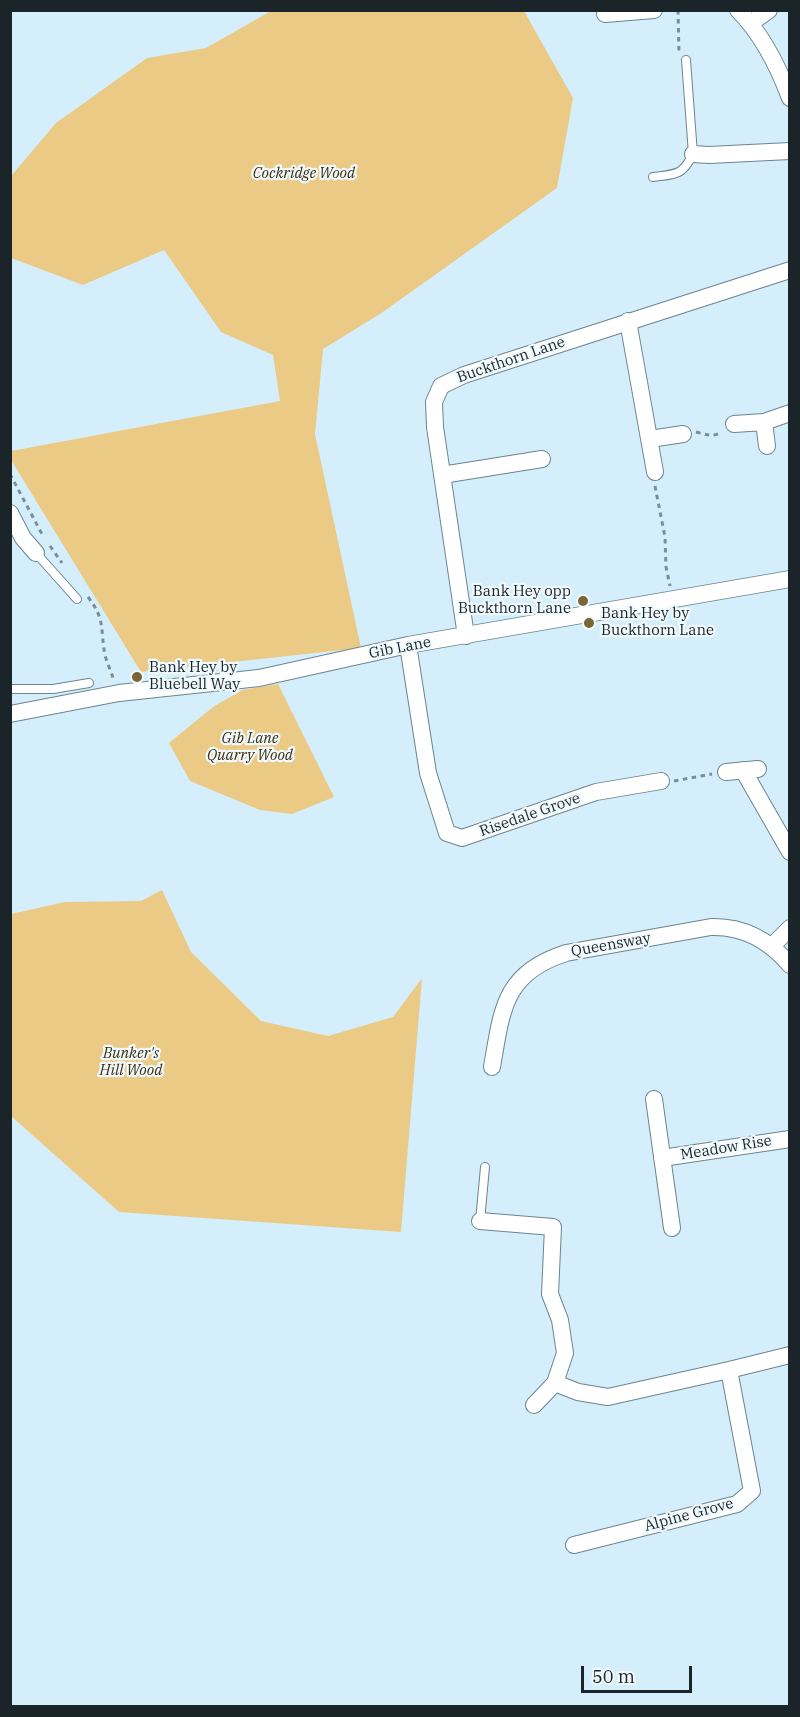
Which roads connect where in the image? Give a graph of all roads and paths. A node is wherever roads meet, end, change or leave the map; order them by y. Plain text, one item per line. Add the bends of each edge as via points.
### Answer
1 (654, 10) edge
2 (678, 10) edge
3 (738, 10) edge
4 (769, 10) edge
5 (605, 14) dead end
6 (751, 23) junction
7 (686, 60) joint
8 (789, 98) edge
9 (789, 151) edge
10 (693, 154) junction
11 (653, 177) dead end
12 (789, 270) edge
13 (628, 321) junction
14 (789, 413) edge
15 (764, 422) junction
16 (734, 424) joint
17 (684, 434) joint
18 (650, 439) junction
19 (767, 446) dead end
20 (542, 459) dead end
21 (655, 472) joint
22 (442, 475) junction
23 (10, 513) edge
24 (17, 541) edge
25 (36, 553) joint
26 (789, 579) edge
27 (77, 599) dead end
28 (673, 599) junction
29 (466, 636) junction
30 (408, 645) junction
31 (89, 683) dead end
32 (10, 689) edge
33 (33, 690) junction
34 (36, 709) junction
35 (10, 714) edge
36 (726, 772) joint
37 (661, 781) joint
38 (789, 852) edge
39 (789, 928) edge
40 (772, 946) junction
41 (789, 965) edge
42 (493, 1067) dead end
43 (654, 1099) dead end
44 (789, 1138) edge
45 (662, 1158) junction
46 (485, 1167) dead end
47 (480, 1221) joint
48 (672, 1228) dead end
49 (789, 1355) edge
50 (729, 1370) junction
51 (555, 1383) junction
52 (534, 1405) dead end
53 (574, 1545) dead end

1 - 5 street
2 - 7 path via 679,57
3 - 6 street
4 - 6 street
6 - 8 street via 780,72
7 - 10 lane
9 - 10 street
10 - 11 lane via 687,167 676,174
12 - 13 street, Buckthorn Lane
13 - 18 street
13 - 22 street, Buckthorn Lane via 441,386 434,402
14 - 15 street
15 - 16 street
15 - 19 street
16 - 17 path via 717,435 690,430
17 - 18 street
18 - 21 street
20 - 22 street
21 - 28 path
22 - 29 street, Buckthorn Lane
23 - 24 street
24 - 25 street
25 - 27 lane
26 - 28 street, Gib Lane
28 - 29 street, Gib Lane
29 - 30 street, Gib Lane
30 - 34 street, Gib Lane via 259,678 119,693
30 - 37 street, Risedale Grove via 428,773 447,833 462,838 596,792
31 - 33 lane
32 - 33 lane
33 - 34 lane
34 - 35 street, Gib Lane
36 - 37 path
36 - 38 street via 751,770
39 - 40 street
40 - 41 street, Queensway
40 - 42 street, Queensway via 748,932 711,927 550,958 526,973 509,996 500,1018
43 - 45 street, Meadow Rise
44 - 45 street, Meadow Rise
45 - 48 street, Meadow Rise
46 - 47 lane
47 - 51 street via 553,1227 550,1294 560,1320 565,1353
49 - 50 street
50 - 51 street via 608,1397
50 - 53 street, Alpine Grove via 752,1491 737,1504
51 - 52 street

